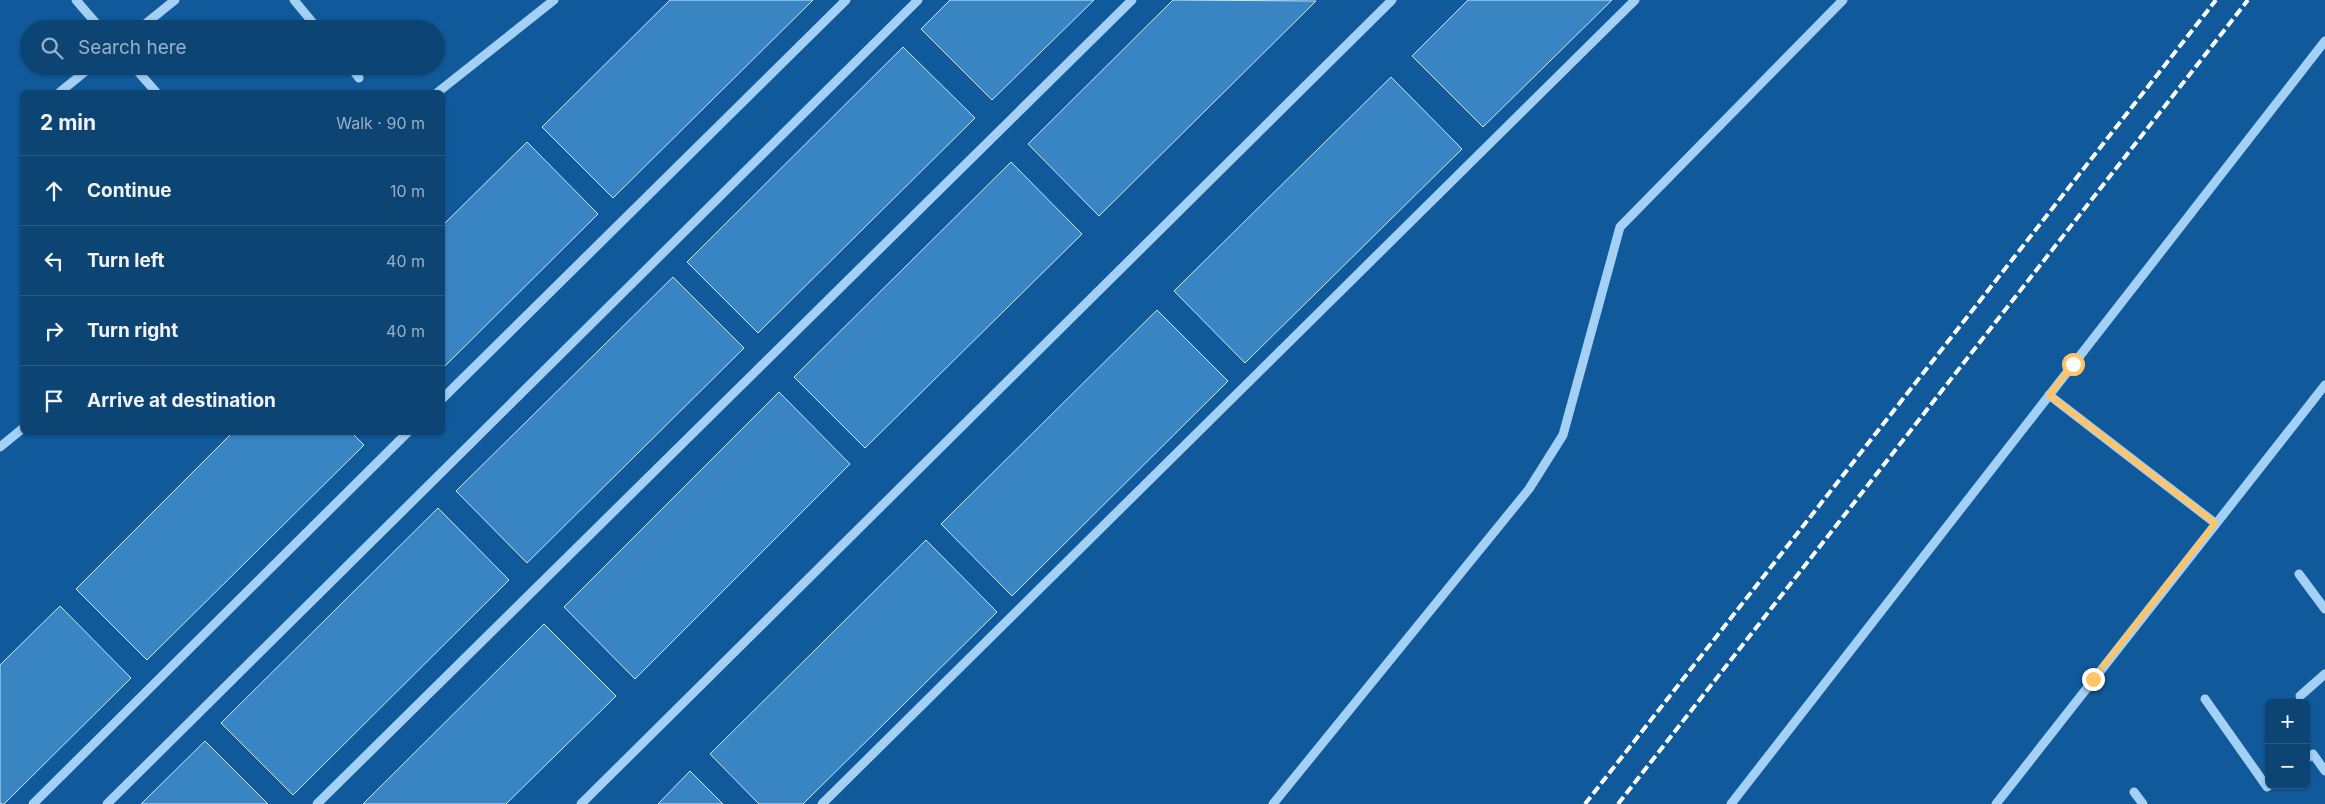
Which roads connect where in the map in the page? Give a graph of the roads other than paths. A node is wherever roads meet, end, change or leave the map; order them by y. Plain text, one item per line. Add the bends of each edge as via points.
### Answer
1 (76, 0) edge
2 (175, 0) edge
3 (294, 0) edge
4 (554, 0) edge
5 (846, 0) edge
6 (918, 0) edge
7 (1132, 0) edge
8 (1392, 0) edge
9 (1636, 0) edge
10 (1843, 0) edge
11 (93, 20) edge
12 (150, 20) edge
13 (311, 20) edge
14 (2325, 41) edge
15 (81, 75) edge
16 (141, 75) edge
17 (358, 75) edge
18 (360, 78) dead end
19 (62, 90) edge
20 (154, 90) edge
21 (441, 90) edge
22 (2325, 385) edge
23 (2049, 395) junction
24 (445, 396) edge
25 (20, 431) edge
26 (405, 435) edge
27 (0, 447) edge
28 (2215, 523) junction
29 (2299, 574) dead end
30 (2325, 610) edge
31 (2325, 674) edge
32 (2300, 696) dead end
33 (2205, 699) dead end
34 (2310, 756) edge
35 (2325, 771) edge
36 (2265, 784) edge
37 (2134, 792) dead end
38 (33, 804) edge
39 (107, 804) edge
40 (318, 804) edge
41 (581, 804) edge
42 (822, 804) edge
43 (1273, 804) edge
44 (1731, 804) edge
45 (1996, 804) edge
46 (2143, 804) edge

1 - 11 street
2 - 12 street
3 - 13 street
4 - 21 street
5 - 24 street
6 - 39 street
7 - 40 street
8 - 41 street
9 - 42 street
10 - 43 street via 1620,227 1563,435 1529,489
14 - 23 street
15 - 19 street
16 - 20 street
17 - 18 street
22 - 28 street
23 - 28 street
23 - 44 street
25 - 27 street
26 - 38 street
28 - 45 street
29 - 30 street
31 - 32 street
33 - 36 street
34 - 35 street via 2313,754
37 - 46 street

